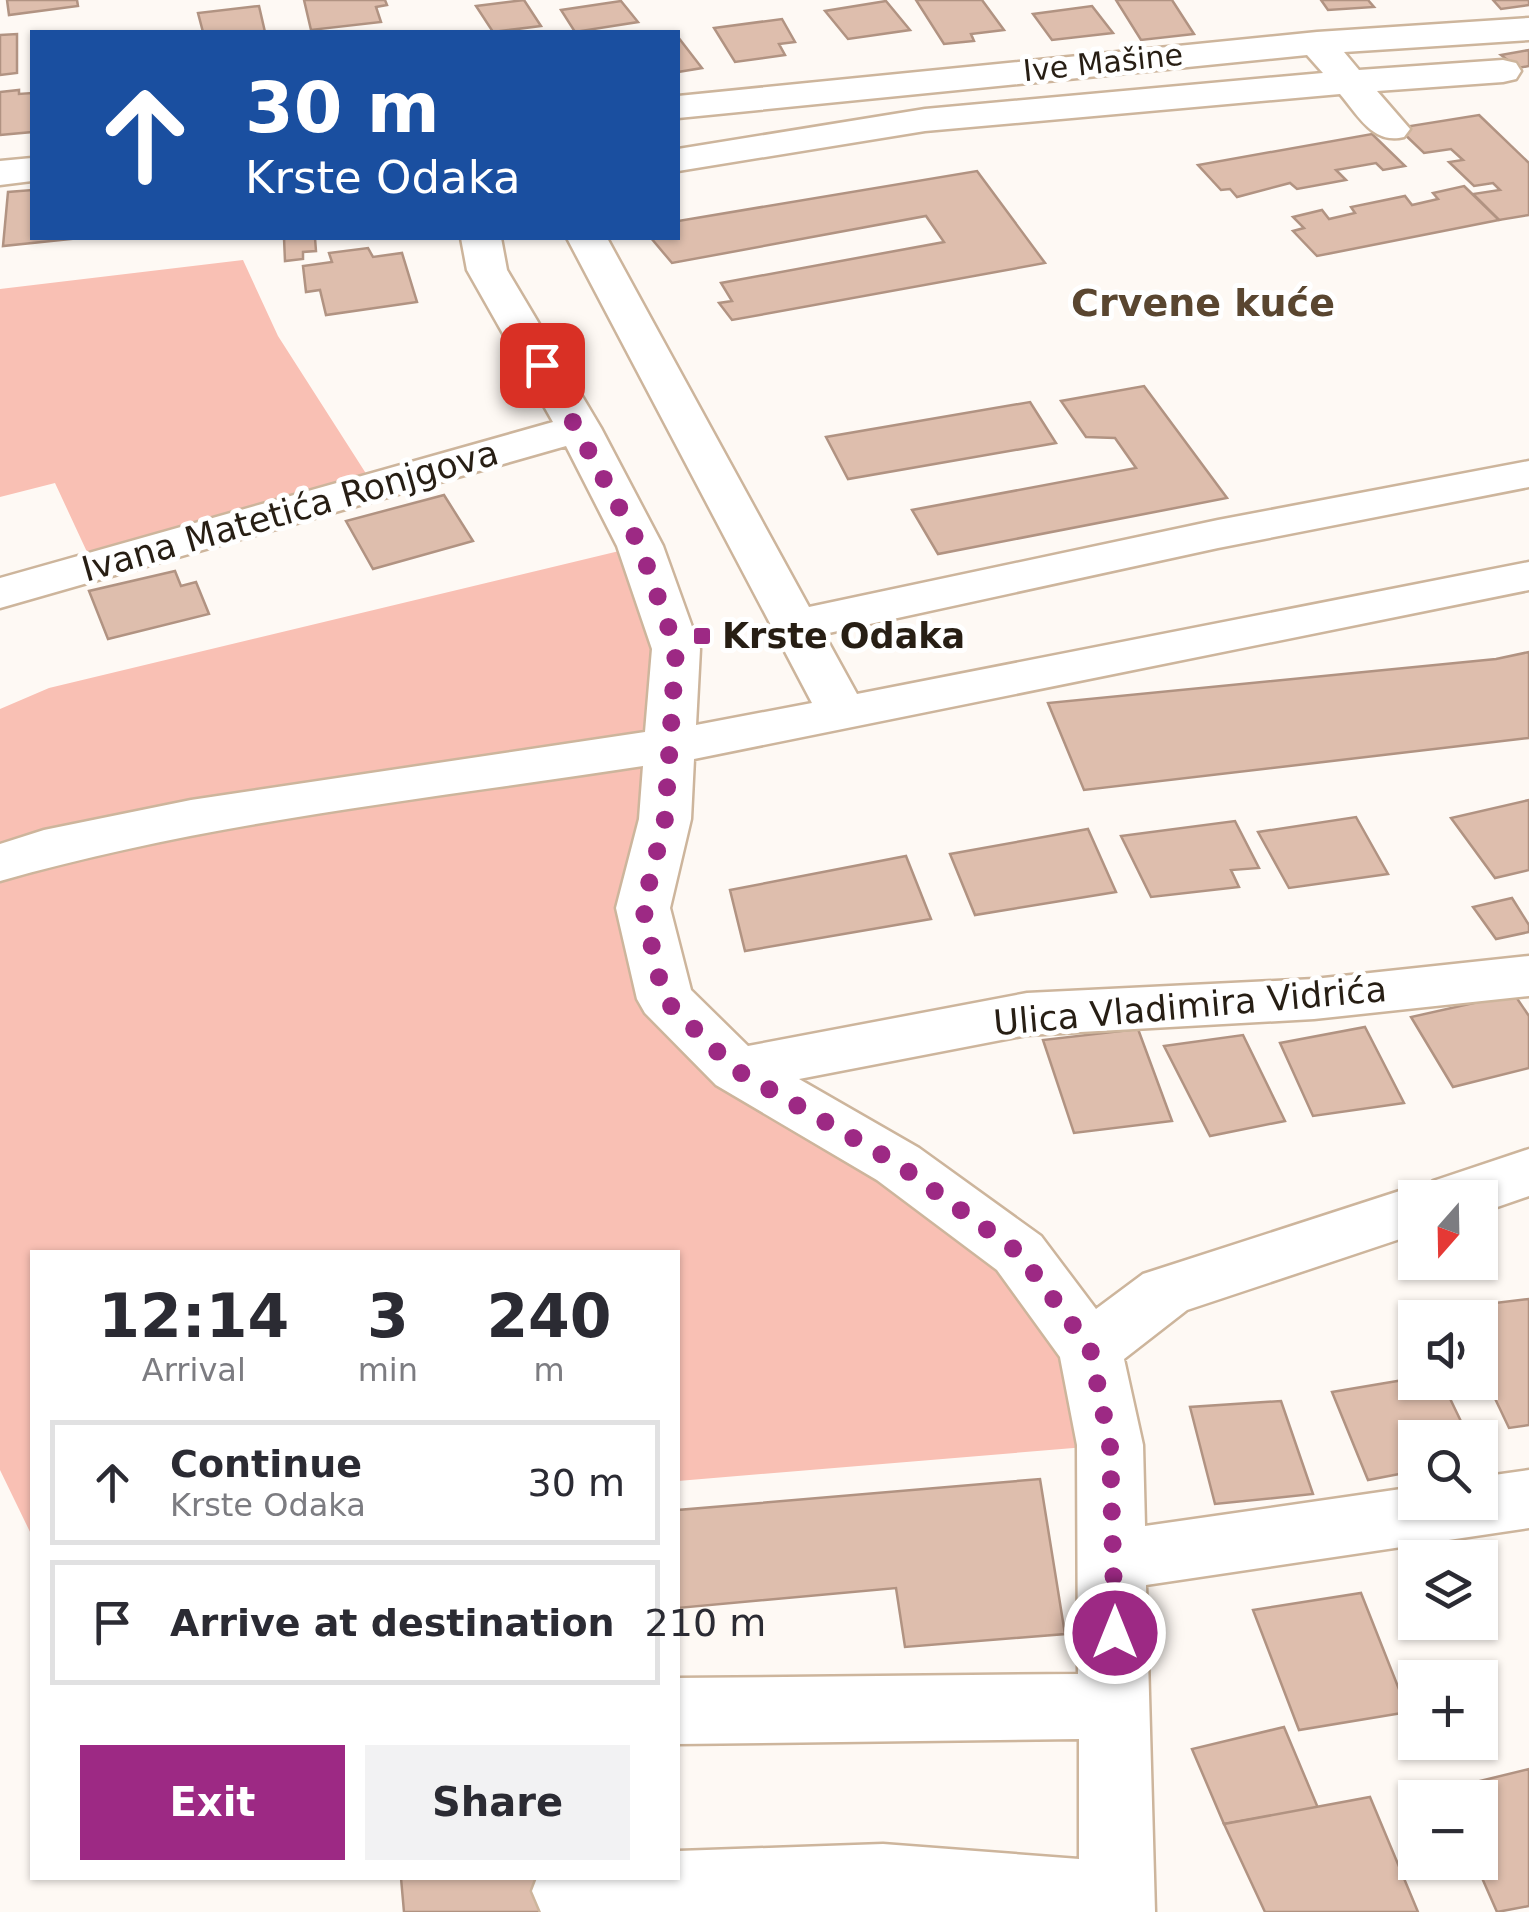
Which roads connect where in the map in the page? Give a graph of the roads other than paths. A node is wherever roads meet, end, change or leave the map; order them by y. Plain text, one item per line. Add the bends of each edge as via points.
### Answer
1 (1529, 29) edge
2 (1460, 31) junction
3 (1317, 43) junction
4 (1349, 82) junction
5 (1516, 84) edge
6 (680, 108) edge
7 (1390, 128) dead end
8 (680, 160) edge
9 (30, 170) edge
10 (0, 173) edge
11 (482, 240) edge
12 (588, 240) edge
13 (580, 428) junction
14 (1529, 474) edge
15 (1529, 576) edge
16 (0, 594) edge
17 (794, 625) junction
18 (842, 712) junction
19 (669, 748) junction
20 (0, 862) edge
21 (1529, 976) edge
22 (736, 1070) junction
23 (1529, 1172) edge
24 (1498, 1183) edge
25 (1398, 1216) edge
26 (1090, 1348) junction
27 (1529, 1499) edge
28 (1115, 1560) junction
29 (1116, 1706) junction
30 (680, 1712) edge
31 (569, 1891) dead end
32 (934, 1898) edge
33 (1118, 1905) edge

1 - 2 street, Ive Mašine
2 - 3 street, Ive Mašine
2 - 5 street
3 - 4 street
3 - 6 street, Ive Mašine
4 - 5 street
4 - 7 street
4 - 8 street via 925,120
9 - 10 street
11 - 13 street via 487,270
12 - 17 street
13 - 16 street, Ivana Matetića Ronjgova
13 - 19 street via 640,546 676,649
14 - 17 street
15 - 18 street
17 - 18 street
18 - 19 street
19 - 20 street via 191,818
19 - 22 street via 665,819 643,908 664,999
21 - 22 street, Ulica Vladimira Vidrića via 1314,998 1028,1014
22 - 26 street via 898,1164 1019,1253
23 - 24 street
25 - 26 street via 1165,1292
26 - 28 street via 1110,1445
27 - 28 street
28 - 29 street
29 - 30 street
29 - 33 street
31 - 32 street via 883,1880
32 - 33 street

